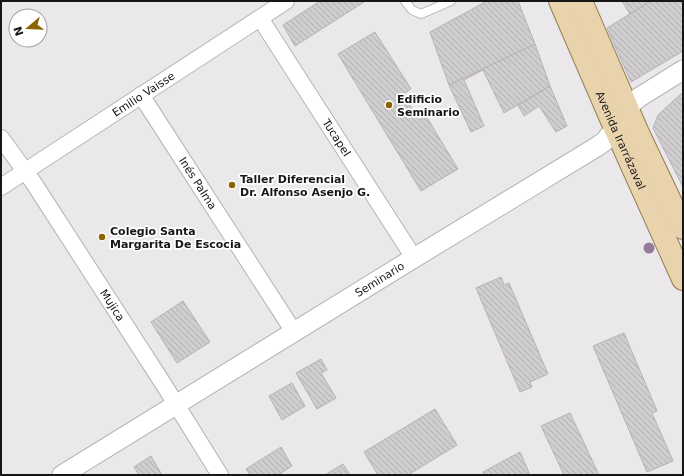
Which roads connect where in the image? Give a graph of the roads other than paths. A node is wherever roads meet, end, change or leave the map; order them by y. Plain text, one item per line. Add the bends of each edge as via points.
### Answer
1 (286, 1) edge
2 (405, 1) edge
3 (451, 1) edge
4 (560, 1) edge
5 (581, 1) edge
6 (260, 18) junction
7 (683, 70) edge
8 (141, 95) junction
9 (627, 108) junction
10 (615, 128) junction
11 (1, 138) edge
12 (25, 171) junction
13 (1, 188) edge
14 (683, 228) edge
15 (414, 258) junction
16 (683, 279) edge
17 (294, 332) junction
18 (176, 404) junction
19 (62, 475) edge
20 (220, 475) edge

1 - 6 street, Emilio Vaisse
2 - 3 lane via 412,10 421,14
4 - 10 main road, Avenida Irarrázaval
5 - 9 main road, Avenida Irarrázaval
6 - 8 street, Emilio Vaisse
6 - 15 street, Tucapel
7 - 9 street, Seminario via 638,98
8 - 12 street, Emilio Vaisse
8 - 17 street, Inés Palma
9 - 10 street, Seminario
9 - 14 main road, Avenida Irarrázaval
10 - 15 street, Seminario via 598,146
10 - 16 main road, Avenida Irarrázaval
11 - 12 street, Mujica
12 - 13 street, Emilio Vaisse
12 - 18 street, Mujica
15 - 17 street, Seminario
17 - 18 street, Seminario
18 - 19 street, Seminario
18 - 20 street, Mujica

